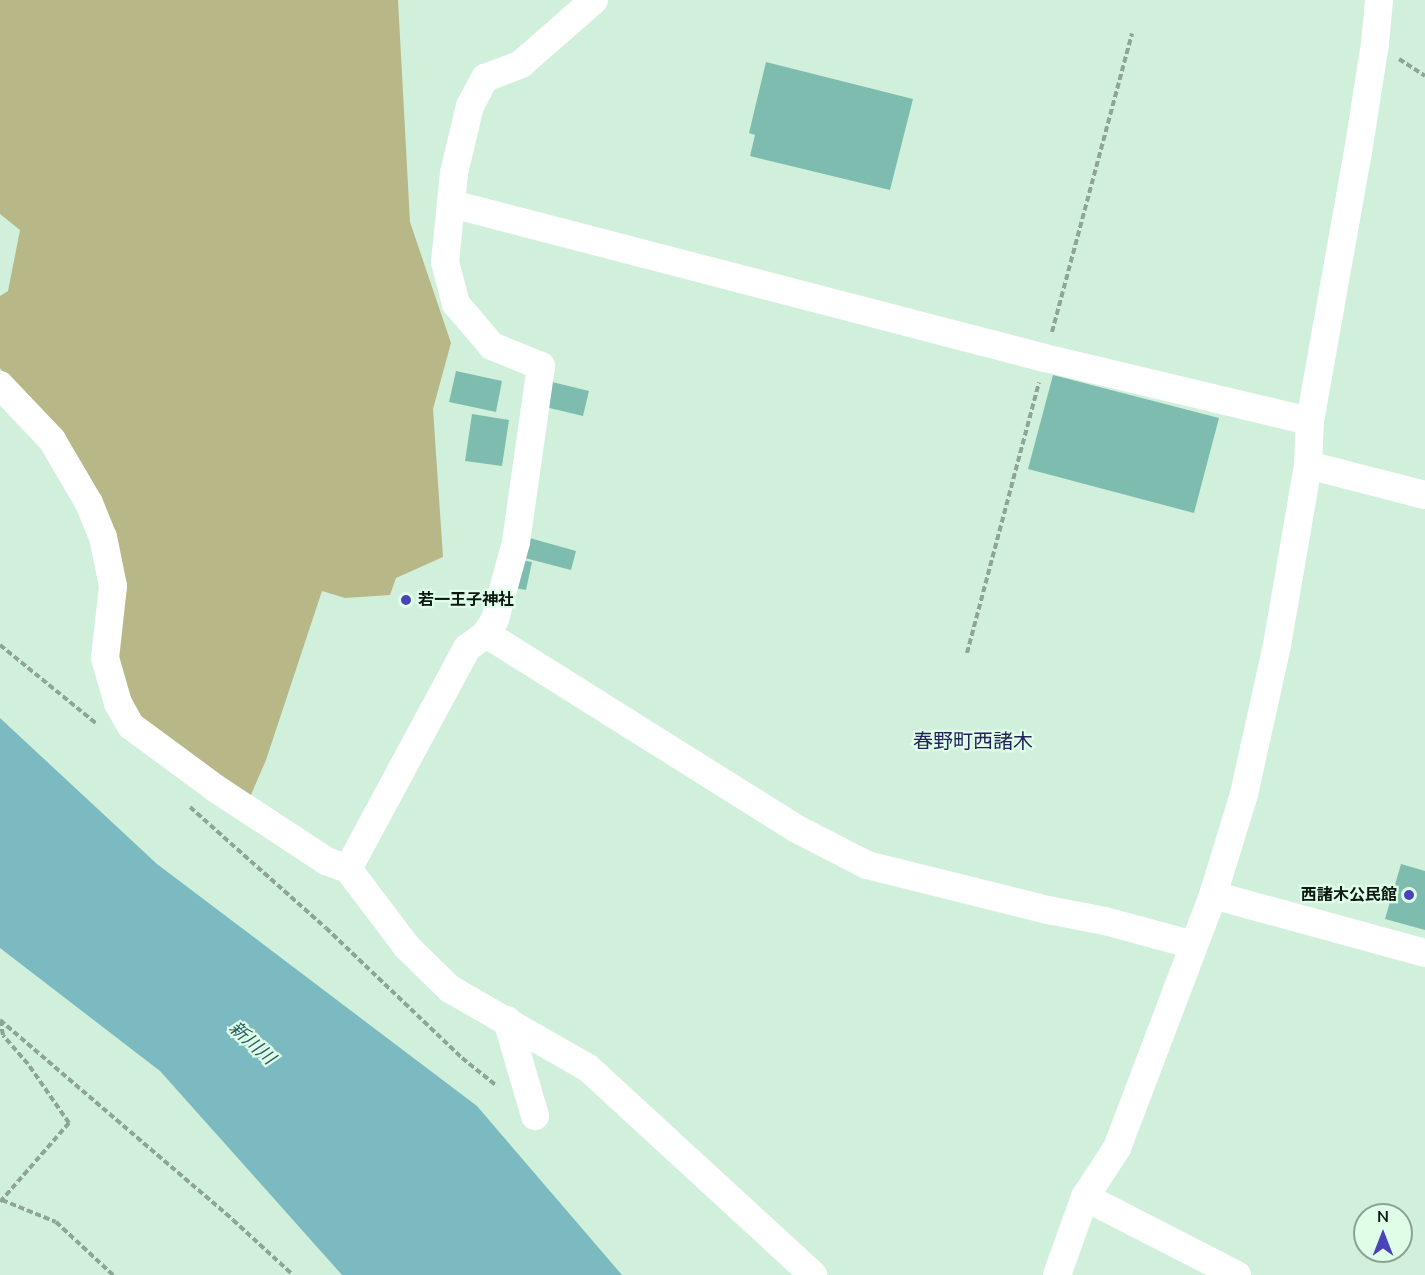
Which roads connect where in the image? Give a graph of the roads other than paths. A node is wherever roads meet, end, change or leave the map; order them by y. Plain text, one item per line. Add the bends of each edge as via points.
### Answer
1 (594, 0) edge
2 (1379, 0) edge
3 (452, 204) junction
4 (0, 386) edge
5 (1310, 421) junction
6 (1308, 465) junction
7 (1425, 495) edge
8 (486, 634) junction
9 (348, 869) junction
10 (1213, 895) junction
11 (1194, 945) junction
12 (1425, 952) edge
13 (507, 1020) junction
14 (535, 1116) dead end
15 (1085, 1197) junction
16 (813, 1275) edge
17 (1057, 1275) edge
18 (1237, 1275) edge

1 - 3 street via 521,64 484,78 470,106 454,173
2 - 5 street via 1360,141
3 - 5 street via 1045,358
3 - 8 street via 445,262 456,304 492,345 541,366 516,542 495,619
4 - 9 street via 52,440 103,537 113,586 105,658 118,703 131,726 215,788 326,861
5 - 6 street
6 - 7 street
6 - 10 street via 1277,645 1249,771
8 - 9 street via 467,648
8 - 11 street via 795,828 867,865
9 - 13 street via 407,947 450,989
10 - 11 street
10 - 12 street
11 - 15 street via 1117,1148
13 - 14 street
13 - 16 street via 588,1068
15 - 17 street
15 - 18 street

